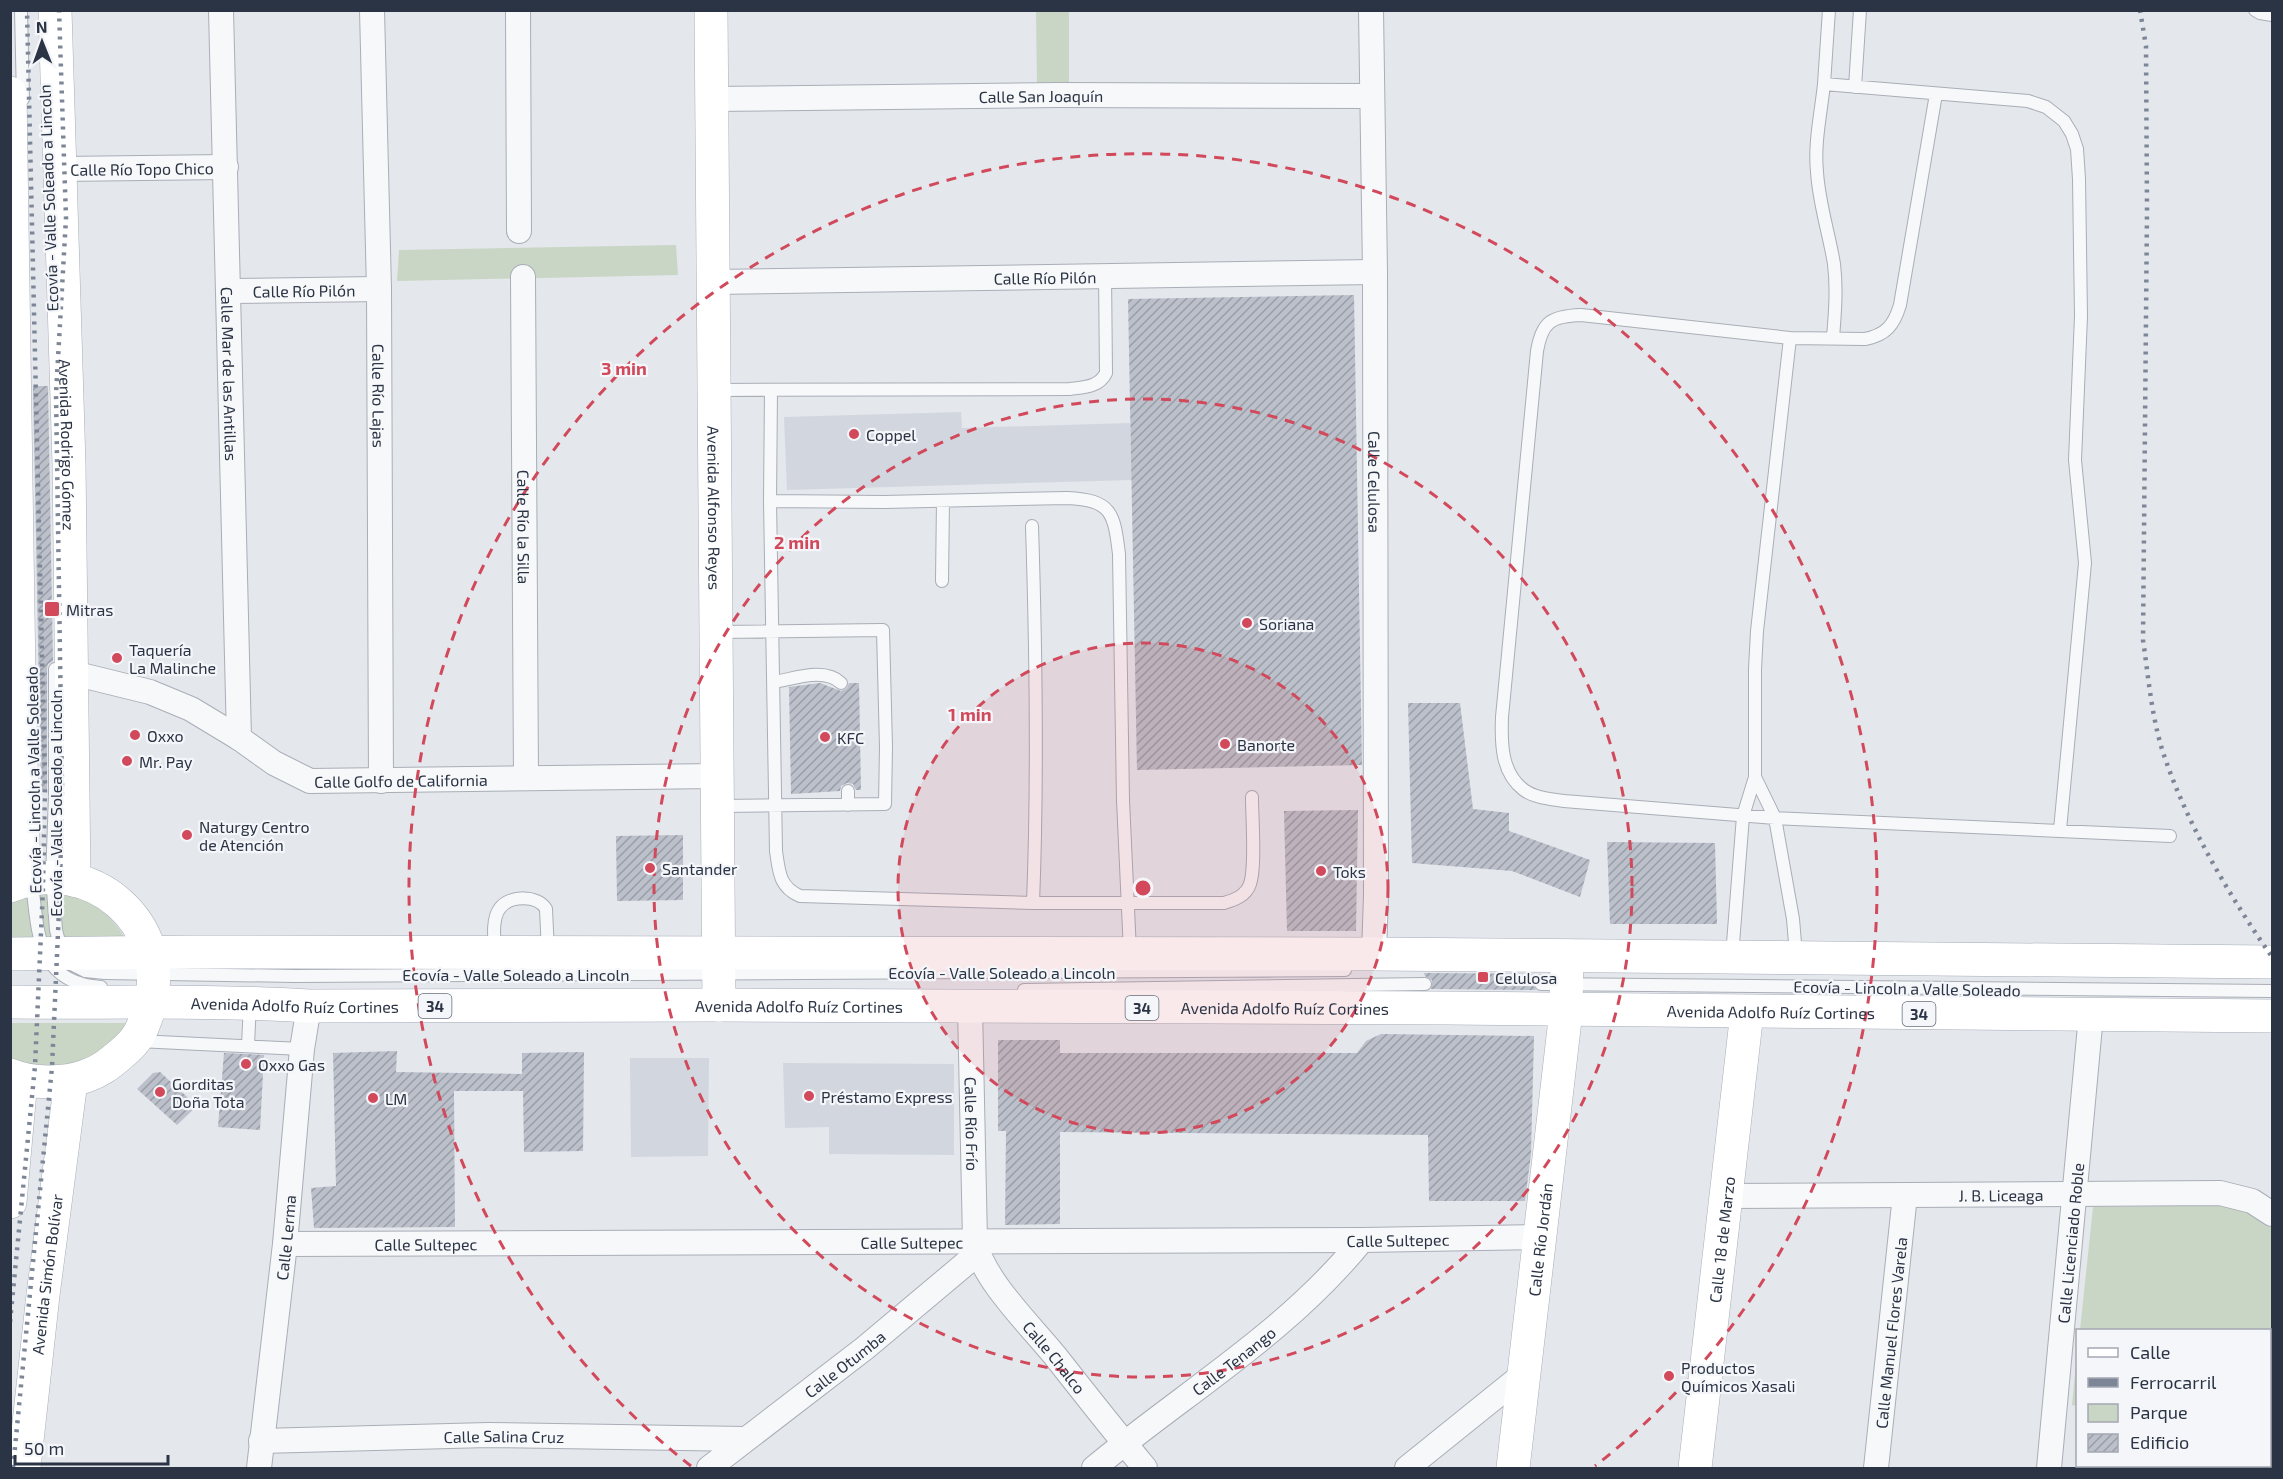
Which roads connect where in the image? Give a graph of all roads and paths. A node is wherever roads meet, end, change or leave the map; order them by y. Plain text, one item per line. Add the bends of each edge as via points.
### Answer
1 (21, 10) edge
2 (43, 10) edge
3 (55, 10) edge
4 (221, 10) edge
5 (372, 10) edge
6 (518, 10) edge
7 (711, 10) edge
8 (1371, 10) edge
9 (1829, 10) edge
10 (1860, 10) edge
11 (2255, 10) edge
12 (2272, 15) edge
13 (1824, 84) junction
14 (1855, 87) junction
15 (1936, 94) junction
16 (1372, 96) junction
17 (711, 99) junction
18 (17, 104) edge
19 (51, 164) junction
20 (226, 167) junction
21 (11, 173) edge
22 (519, 231) dead end
23 (1375, 272) junction
24 (1105, 275) junction
25 (523, 278) dead end
26 (713, 282) junction
27 (379, 289) junction
28 (229, 291) junction
29 (1790, 338) junction
30 (1833, 338) junction
31 (54, 386) dead end
32 (714, 390) junction
33 (771, 390) junction
34 (770, 501) junction
35 (943, 501) junction
36 (1032, 526) dead end
37 (942, 581) dead end
38 (717, 632) junction
39 (773, 632) junction
40 (64, 667) junction
41 (20, 677) edge
42 (774, 682) junction
43 (841, 683) dead end
44 (239, 738) junction
45 (1755, 777) junction
46 (526, 778) junction
47 (381, 781) junction
48 (718, 791) junction
49 (848, 791) dead end
50 (1252, 797) dead end
51 (848, 805) junction
52 (776, 806) junction
53 (1743, 816) junction
54 (1775, 818) junction
55 (2060, 830) junction
56 (2170, 836) dead end
57 (38, 880) edge
58 (1129, 902) junction
59 (1033, 903) junction
60 (53, 953) junction
61 (495, 953) junction
62 (10, 954) edge
63 (548, 954) junction
64 (1131, 955) junction
65 (1732, 958) junction
66 (1796, 958) junction
67 (1364, 962) junction
68 (2272, 962) edge
69 (1563, 978) junction
70 (153, 982) junction
71 (718, 983) junction
72 (1425, 984) dead end
73 (119, 988) dead end
74 (1008, 990) dead end
75 (2272, 991) edge
76 (227, 994) junction
77 (10, 1002) edge
78 (309, 1006) junction
79 (970, 1007) junction
80 (1747, 1012) junction
81 (2091, 1015) junction
82 (2272, 1016) edge
83 (136, 1041) junction
84 (248, 1045) junction
85 (302, 1049) junction
86 (16, 1077) edge
87 (71, 1081) junction
88 (2073, 1195) junction
89 (1725, 1196) junction
90 (1905, 1196) junction
91 (10, 1202) edge
92 (2272, 1214) edge
93 (1540, 1237) junction
94 (1362, 1240) junction
95 (285, 1244) junction
96 (976, 1247) junction
97 (1526, 1372) junction
98 (745, 1439) junction
99 (261, 1441) junction
100 (1124, 1443) junction
101 (24, 1468) edge
102 (259, 1468) edge
103 (709, 1468) edge
104 (1094, 1468) edge
105 (1145, 1468) edge
106 (1407, 1468) edge
107 (1513, 1468) edge
108 (1695, 1468) edge
109 (1876, 1468) edge
110 (2049, 1468) edge

1 - 18 lane
2 - 19 lane, Ecovía - Valle Soleado a Lincoln
3 - 19 main road, Avenida Rodrigo Gómez
4 - 20 street, Calle Mar de las Antillas
5 - 27 street, Calle Río Lajas
6 - 22 street
7 - 17 main road, Avenida Alfonso Reyes
8 - 16 street, Calle Celulosa
9 - 13 lane
10 - 14 lane
11 - 12 lane
13 - 14 lane
13 - 30 lane via 1816,171 1836,283
14 - 15 lane
15 - 30 lane via 1896,318 1876,337
15 - 55 lane via 2020,100 2046,107 2064,121 2077,149 2081,276 2074,460 2085,563
16 - 17 street, Calle San Joaquín
16 - 23 street, Calle Celulosa
17 - 26 main road, Avenida Alfonso Reyes
18 - 21 main road
19 - 20 street, Calle Río Topo Chico
19 - 31 lane, Ecovía - Valle Soleado a Lincoln
19 - 40 main road, Avenida Rodrigo Gómez
20 - 28 street, Calle Mar de las Antillas
21 - 41 main road
23 - 24 street, Calle Río Pilón
23 - 67 street, Calle Celulosa via 1376,895
24 - 26 street, Calle Río Pilón
24 - 33 lane via 1106,373 1093,386
25 - 46 street, Calle Río la Silla
26 - 32 main road, Avenida Alfonso Reyes
27 - 28 street, Calle Río Pilón
27 - 47 street, Calle Río Lajas
28 - 44 street, Calle Mar de las Antillas
29 - 30 lane
29 - 45 lane via 1757,632
29 - 53 lane via 1581,315 1554,319 1546,325 1537,351 1502,717 1505,763 1524,791 1541,797
32 - 33 lane
32 - 38 main road, Avenida Alfonso Reyes
33 - 34 lane
34 - 35 lane
34 - 39 lane
35 - 37 lane
35 - 58 lane via 1083,499 1103,505 1113,520 1119,554 1123,800
36 - 59 lane
38 - 39 lane
38 - 48 main road, Avenida Alfonso Reyes
39 - 42 lane
39 - 51 lane via 883,630 885,804
40 - 44 street, Calle Golfo de California via 150,692 191,709
40 - 57 main road, Avenida Rodrigo Gómez
41 - 57 main road
42 - 43 lane via 822,674
42 - 52 lane
44 - 47 street, Calle Golfo de California via 274,763 310,781
45 - 53 lane
45 - 54 lane
46 - 47 street, Calle Golfo de California
46 - 48 street, Calle Golfo de California
48 - 52 lane
48 - 71 main road, Avenida Alfonso Reyes
49 - 51 lane
50 - 58 lane via 1252,870 1250,885 1244,893 1224,903
51 - 52 lane
52 - 59 lane via 779,876 791,892 800,896
53 - 54 lane
53 - 65 lane
54 - 55 lane
54 - 66 lane
55 - 56 lane
57 - 60 lane, Ecovía - Valle Soleado a Lincoln via 56,930
57 - 60 lane, Ecovía - Lincoln a Valle Soleado via 39,932
57 - 70 main road via 90,884 111,896 129,912 142,932
58 - 59 lane
58 - 64 lane
60 - 62 main road, Avenida Adolfo Ruíz Cortines / 34
60 - 70 main road, Avenida Adolfo Ruíz Cortines / 34
60 - 73 lane via 54,970 72,981
61 - 63 main road, Avenida Adolfo Ruíz Cortines / 34
61 - 63 lane via 499,909 506,903 526,899 536,900 546,909
61 - 70 main road, Avenida Adolfo Ruíz Cortines / 34
63 - 71 main road, Avenida Adolfo Ruíz Cortines / 34
64 - 67 main road, Avenida Adolfo Ruíz Cortines / 34
64 - 71 main road, Avenida Adolfo Ruíz Cortines / 34
65 - 66 main road, Avenida Adolfo Ruíz Cortines / 34
65 - 69 main road, Avenida Adolfo Ruíz Cortines / 34
66 - 68 main road, Avenida Adolfo Ruíz Cortines / 34
67 - 69 main road, Avenida Adolfo Ruíz Cortines / 34
67 - 71 lane, Ecovía - Valle Soleado a Lincoln
69 - 75 lane, Ecovía - Lincoln a Valle Soleado
69 - 79 main road, Avenida Adolfo Ruíz Cortines / 34 via 1447,1008
69 - 80 main road, Avenida Adolfo Ruíz Cortines / 34
69 - 93 main road, Calle Río Jordán
70 - 71 lane, Ecovía - Valle Soleado a Lincoln via 295,976
70 - 76 main road, Avenida Adolfo Ruíz Cortines / 34
70 - 77 main road, Avenida Adolfo Ruíz Cortines / 34
70 - 83 main road via 144,1028
71 - 78 main road, Avenida Adolfo Ruíz Cortines / 34
71 - 79 main road, Avenida Adolfo Ruíz Cortines / 34
72 - 74 lane
76 - 78 main road, Avenida Adolfo Ruíz Cortines / 34
76 - 84 lane
78 - 85 street, Calle Lerma
79 - 96 street, Calle Río Frío
80 - 81 main road, Avenida Adolfo Ruíz Cortines / 34
80 - 89 main road, Calle 18 de Marzo
81 - 82 main road, Avenida Adolfo Ruíz Cortines / 34
81 - 88 street, Calle Licenciado Roble
83 - 84 lane
83 - 87 main road via 102,1071
84 - 85 lane
85 - 95 street, Calle Lerma
86 - 87 main road
86 - 91 main road
87 - 101 main road, Avenida Simón Bolívar
88 - 90 street, J. B. Liceaga
88 - 92 street, J. B. Liceaga via 2220,1193 2252,1201
88 - 110 street, Calle Licenciado Roble
89 - 90 street, J. B. Liceaga
89 - 108 main road, Calle 18 de Marzo
90 - 109 street, Calle Manuel Flores Varela
93 - 94 street, Calle Sultepec
93 - 97 main road, Calle Río Jordán
94 - 96 street, Calle Sultepec
94 - 100 street, Calle Tenango via 1328,1281 1292,1314
95 - 96 street, Calle Sultepec
95 - 99 street, Calle Lerma
96 - 98 street, Calle Otumba via 865,1348
96 - 100 street, Calle Chalco via 982,1265 1005,1296
97 - 106 street
97 - 107 main road, Calle Río Jordán
98 - 99 street, Calle Salina Cruz via 488,1435
98 - 103 street, Calle Otumba
99 - 102 street, Calle Lerma
100 - 104 street, Calle Tenango
100 - 105 street, Calle Chalco

